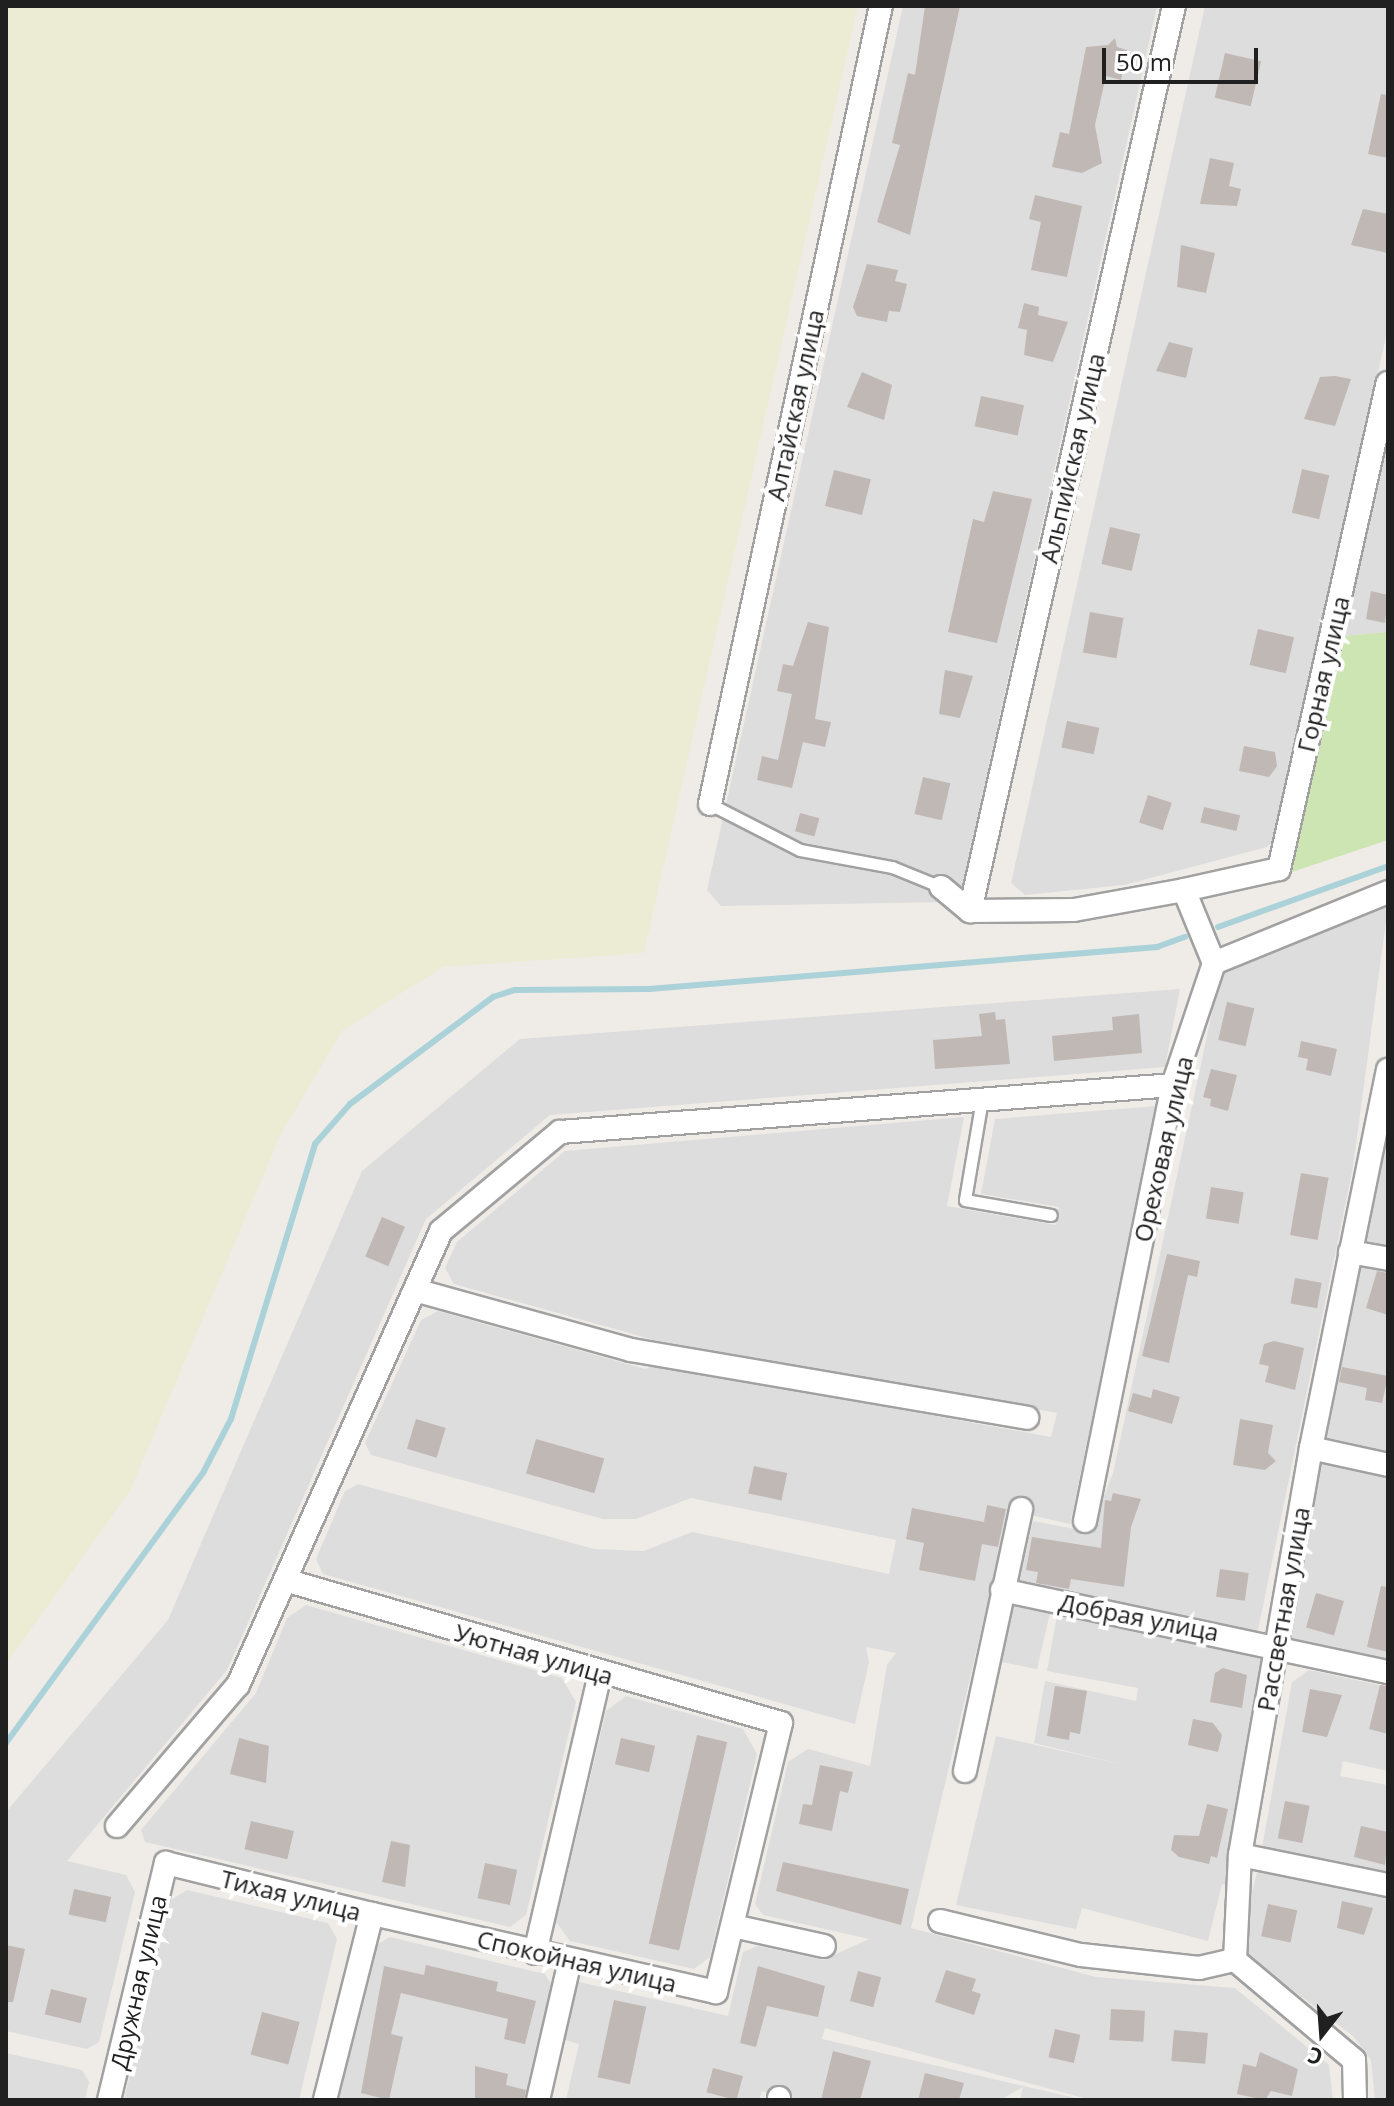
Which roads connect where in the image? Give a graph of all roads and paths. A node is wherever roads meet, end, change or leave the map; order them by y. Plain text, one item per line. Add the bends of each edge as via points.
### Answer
1 (881, 6) edge
2 (1174, 6) edge
3 (1388, 383) edge
4 (1385, 413) edge
5 (710, 804) joint
6 (941, 887) joint
7 (1184, 890) junction
8 (1388, 892) edge
9 (970, 911) junction
10 (1214, 963) junction
11 (1388, 1070) edge
12 (1173, 1085) junction
13 (982, 1099) junction
14 (1051, 1215) dead end
15 (1350, 1252) junction
16 (1388, 1259) edge
17 (415, 1290) junction
18 (1027, 1418) dead end
19 (1311, 1448) junction
20 (1388, 1465) edge
21 (1021, 1509) dead end
22 (1085, 1521) dead end
23 (288, 1581) junction
24 (1002, 1590) junction
25 (1277, 1644) junction
26 (1388, 1672) edge
27 (600, 1673) junction
28 (965, 1771) dead end
29 (117, 1826) dead end
30 (1240, 1855) junction
31 (166, 1863) joint
32 (1388, 1885) edge
33 (372, 1914) junction
34 (940, 1921) dead end
35 (733, 1926) junction
36 (824, 1946) dead end
37 (535, 1953) junction
38 (570, 1960) junction
39 (1235, 1960) junction
40 (109, 2100) edge
41 (325, 2100) edge
42 (538, 2100) edge
43 (1355, 2100) edge

1 - 5 street, Алтайская улица
2 - 9 street, Альпийская улица
3 - 4 street, Горная улица
4 - 7 street, Горная улица via 1279,869
5 - 6 lane via 800,850 892,867
6 - 9 street
7 - 9 street via 1074,910
7 - 10 street
8 - 10 street
10 - 12 street, Ореховая улица
11 - 15 street, Рассветная улица
12 - 13 street
12 - 22 street, Ореховая улица
13 - 14 lane via 965,1200
13 - 17 street via 560,1132 441,1231
15 - 16 street
15 - 19 street, Рассветная улица
17 - 18 street via 631,1350
17 - 23 street
19 - 20 street
19 - 25 street, Рассветная улица
21 - 24 street
23 - 27 street, Уютная улица
23 - 29 street via 238,1685
24 - 25 street, Добрая улица
24 - 28 street
25 - 26 street, Добрая улица
25 - 30 street, Рассветная улица
27 - 35 street, Уютная улица via 781,1723
27 - 37 street
30 - 32 street
30 - 39 street, Рассветная улица
31 - 33 street, Тихая улица
31 - 40 street, Дружная улица
33 - 37 street, Спокойная улица
33 - 41 street, Тихая улица
34 - 39 street via 1081,1955 1199,1968
35 - 36 street
35 - 38 street, Спокойная улица via 716,1992
37 - 38 street, Спокойная улица
38 - 42 street
39 - 43 street via 1354,2060

